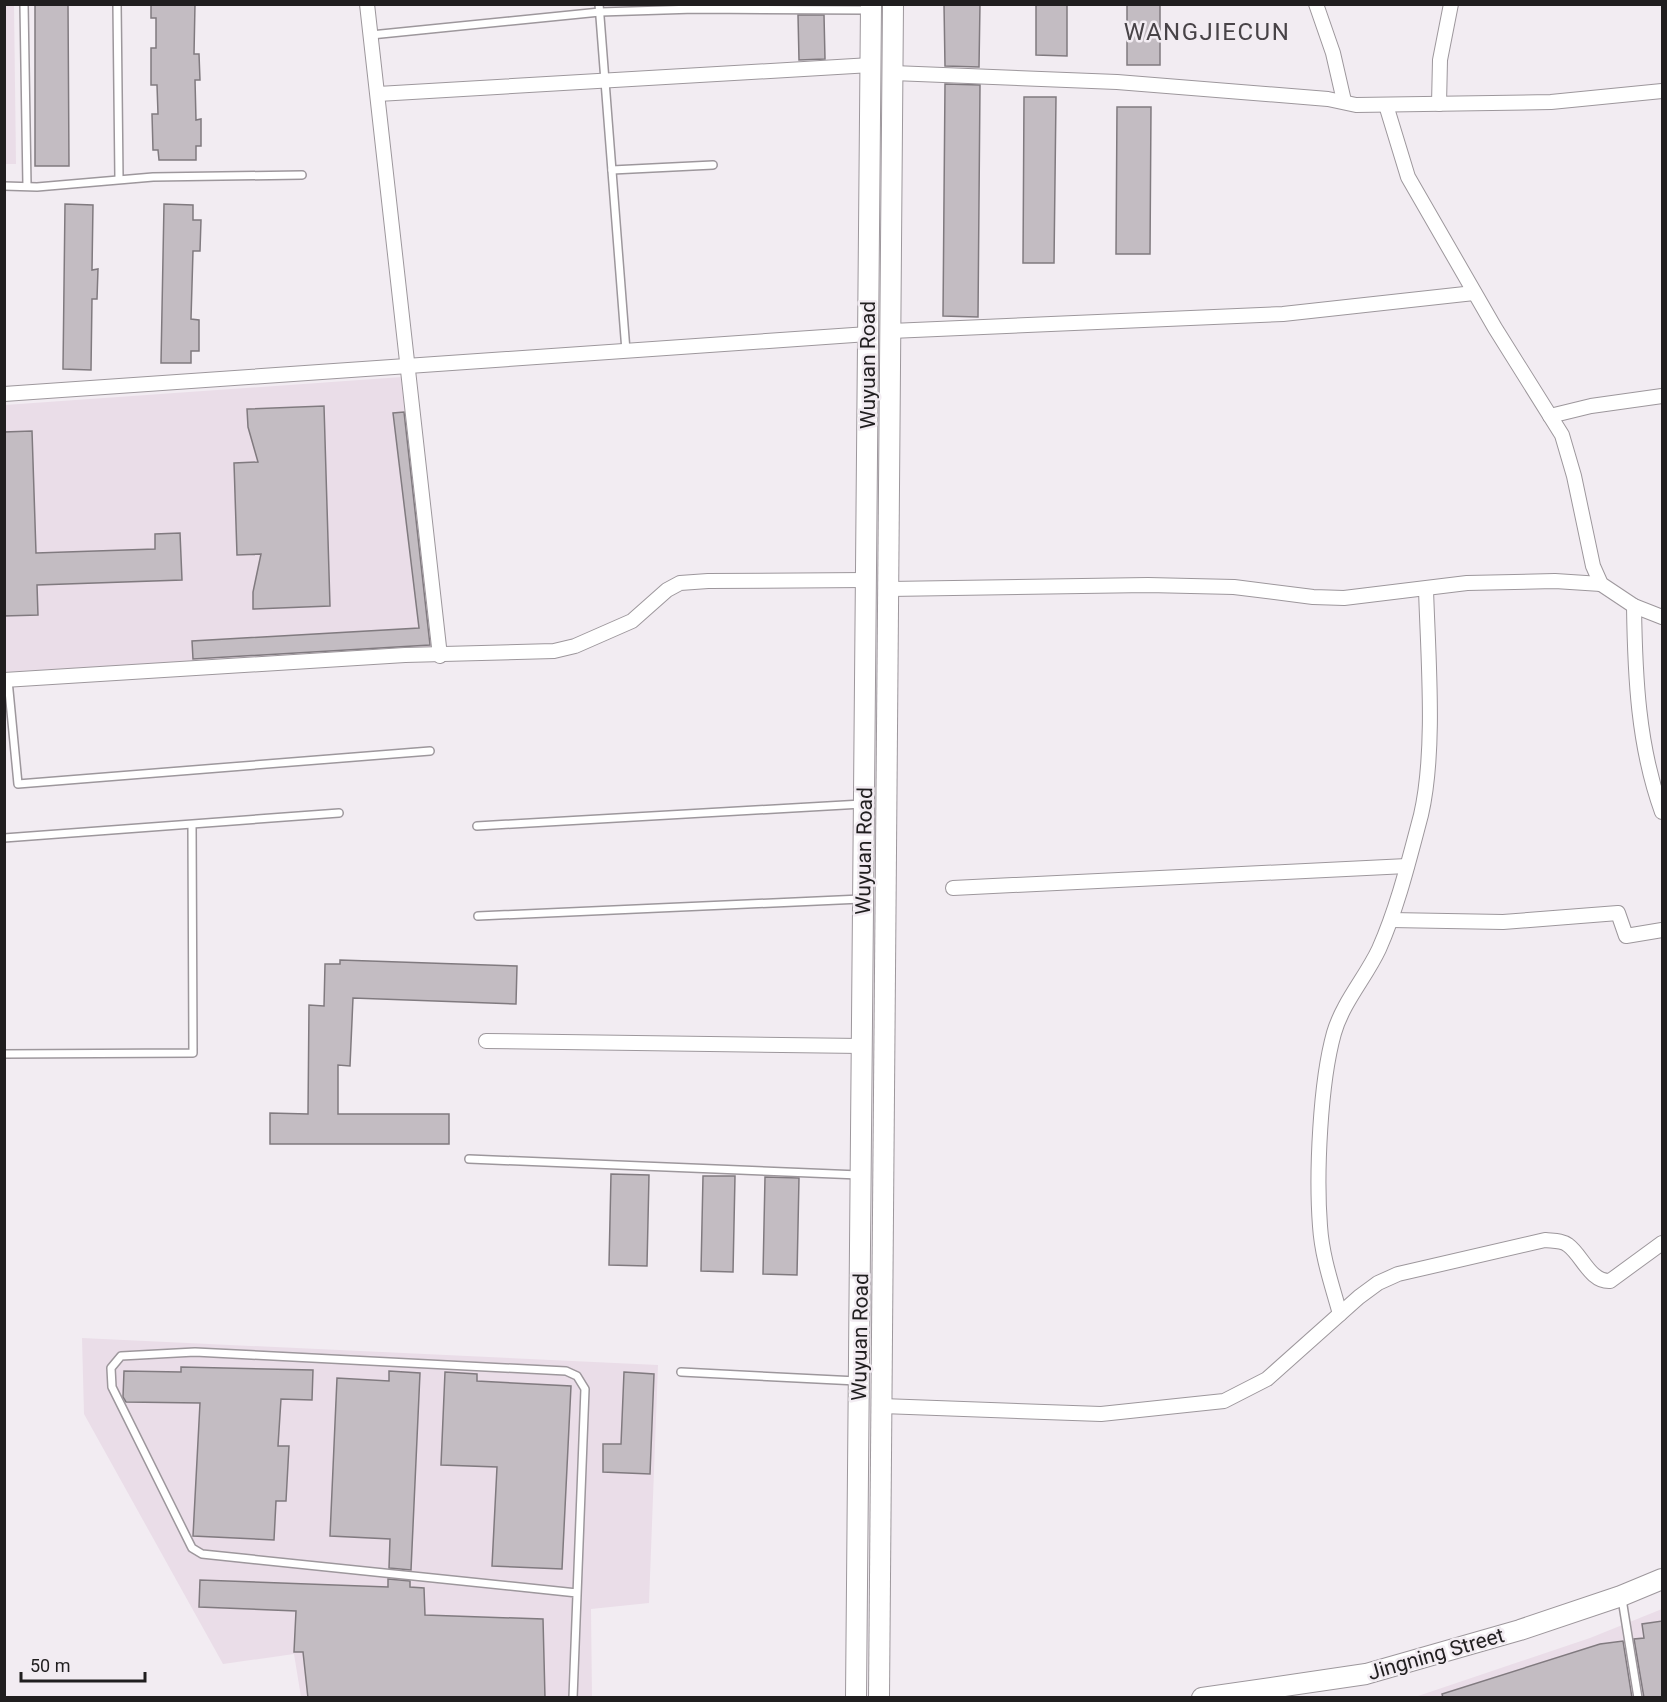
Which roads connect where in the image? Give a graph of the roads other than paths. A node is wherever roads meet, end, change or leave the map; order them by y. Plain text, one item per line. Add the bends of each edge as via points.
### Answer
1 (24, 4) edge
2 (117, 4) edge
3 (367, 4) edge
4 (893, 4) edge
5 (1316, 4) edge
6 (1451, 4) edge
7 (871, 7) edge
8 (600, 8) edge
9 (371, 35) junction
10 (871, 65) junction
11 (893, 73) junction
12 (605, 79) junction
13 (1662, 91) edge
14 (378, 94) junction
15 (1344, 102) junction
16 (1439, 104) junction
17 (1386, 105) junction
18 (713, 165) dead end
19 (612, 170) junction
20 (302, 175) dead end
21 (119, 179) junction
22 (4, 186) edge
23 (27, 186) junction
24 (1474, 293) junction
25 (891, 331) junction
26 (868, 334) junction
27 (626, 351) junction
28 (408, 366) junction
29 (4, 394) edge
30 (1662, 396) edge
31 (1550, 416) junction
32 (866, 580) junction
33 (1600, 584) junction
34 (889, 589) junction
35 (1426, 589) junction
36 (1634, 606) junction
37 (1662, 617) edge
38 (440, 656) junction
39 (6, 680) edge
40 (430, 751) dead end
41 (864, 804) junction
42 (1662, 812) edge
43 (339, 813) dead end
44 (192, 825) junction
45 (477, 826) dead end
46 (4, 838) edge
47 (1407, 866) junction
48 (953, 888) dead end
49 (864, 899) junction
50 (478, 916) dead end
51 (1391, 920) junction
52 (1662, 930) edge
53 (486, 1041) dead end
54 (862, 1046) junction
55 (4, 1054) edge
56 (469, 1159) dead end
57 (861, 1175) junction
58 (1662, 1243) edge
59 (1340, 1314) junction
60 (681, 1372) dead end
61 (859, 1381) junction
62 (882, 1406) junction
63 (1662, 1579) edge
64 (577, 1593) junction
65 (1621, 1596) junction
66 (573, 1698) edge
67 (856, 1698) edge
68 (879, 1698) edge
69 (1202, 1698) edge
70 (1638, 1698) edge

1 - 23 lane
2 - 21 lane
3 - 9 street
4 - 11 main road, Wuyuan Road
5 - 15 street
6 - 16 street via 1440,60
7 - 8 lane
7 - 10 main road, Wuyuan Road
8 - 9 lane
8 - 12 lane
9 - 14 street
10 - 12 street
10 - 26 main road, Wuyuan Road
11 - 15 street via 1117,82
11 - 25 main road, Wuyuan Road
12 - 14 street
12 - 19 lane
13 - 16 street via 1551,102
14 - 28 street
15 - 17 street
16 - 17 street
17 - 24 street via 1408,177
18 - 19 lane
19 - 27 lane
20 - 21 lane
21 - 23 lane
22 - 23 lane
24 - 25 street via 1283,314
24 - 31 street
25 - 34 main road, Wuyuan Road
26 - 27 street
26 - 32 main road, Wuyuan Road
27 - 28 street
28 - 29 street
28 - 38 street
30 - 31 street
31 - 33 street via 1562,435
32 - 38 street via 680,583 632,621 575,646 554,651
32 - 41 main road, Wuyuan Road
33 - 35 street via 1467,583
33 - 36 street
34 - 35 street via 1148,585 1234,587 1344,598
34 - 62 main road, Wuyuan Road
35 - 47 street via 1427,764 1421,812
36 - 37 street
36 - 42 street via 1635,676 1641,728
38 - 39 street
39 - 40 lane via 18,784
41 - 45 lane
41 - 49 main road, Wuyuan Road
43 - 44 lane
44 - 46 lane
44 - 55 lane via 193,1053
47 - 48 street
47 - 51 street
49 - 50 lane
49 - 54 main road, Wuyuan Road
51 - 52 street via 1503,922 1618,913 1626,936
51 - 59 street via 1334,1032 1324,1091 1320,1226 1326,1266
53 - 54 street
54 - 57 main road, Wuyuan Road
56 - 57 lane
57 - 61 main road, Wuyuan Road
58 - 59 street via 1604,1282 1568,1244 1545,1240 1398,1274 1378,1283
59 - 62 street via 1266,1379 1224,1401 1101,1414
60 - 61 lane
61 - 67 main road, Wuyuan Road
62 - 68 main road, Wuyuan Road
63 - 65 main road, Jingning Street
64 - 64 lane via 585,1389 577,1376 566,1371 195,1352 121,1356 111,1368 117,1398 192,1548 202,1554
64 - 66 lane
65 - 69 main road, Jingning Street via 1366,1674
65 - 70 lane

